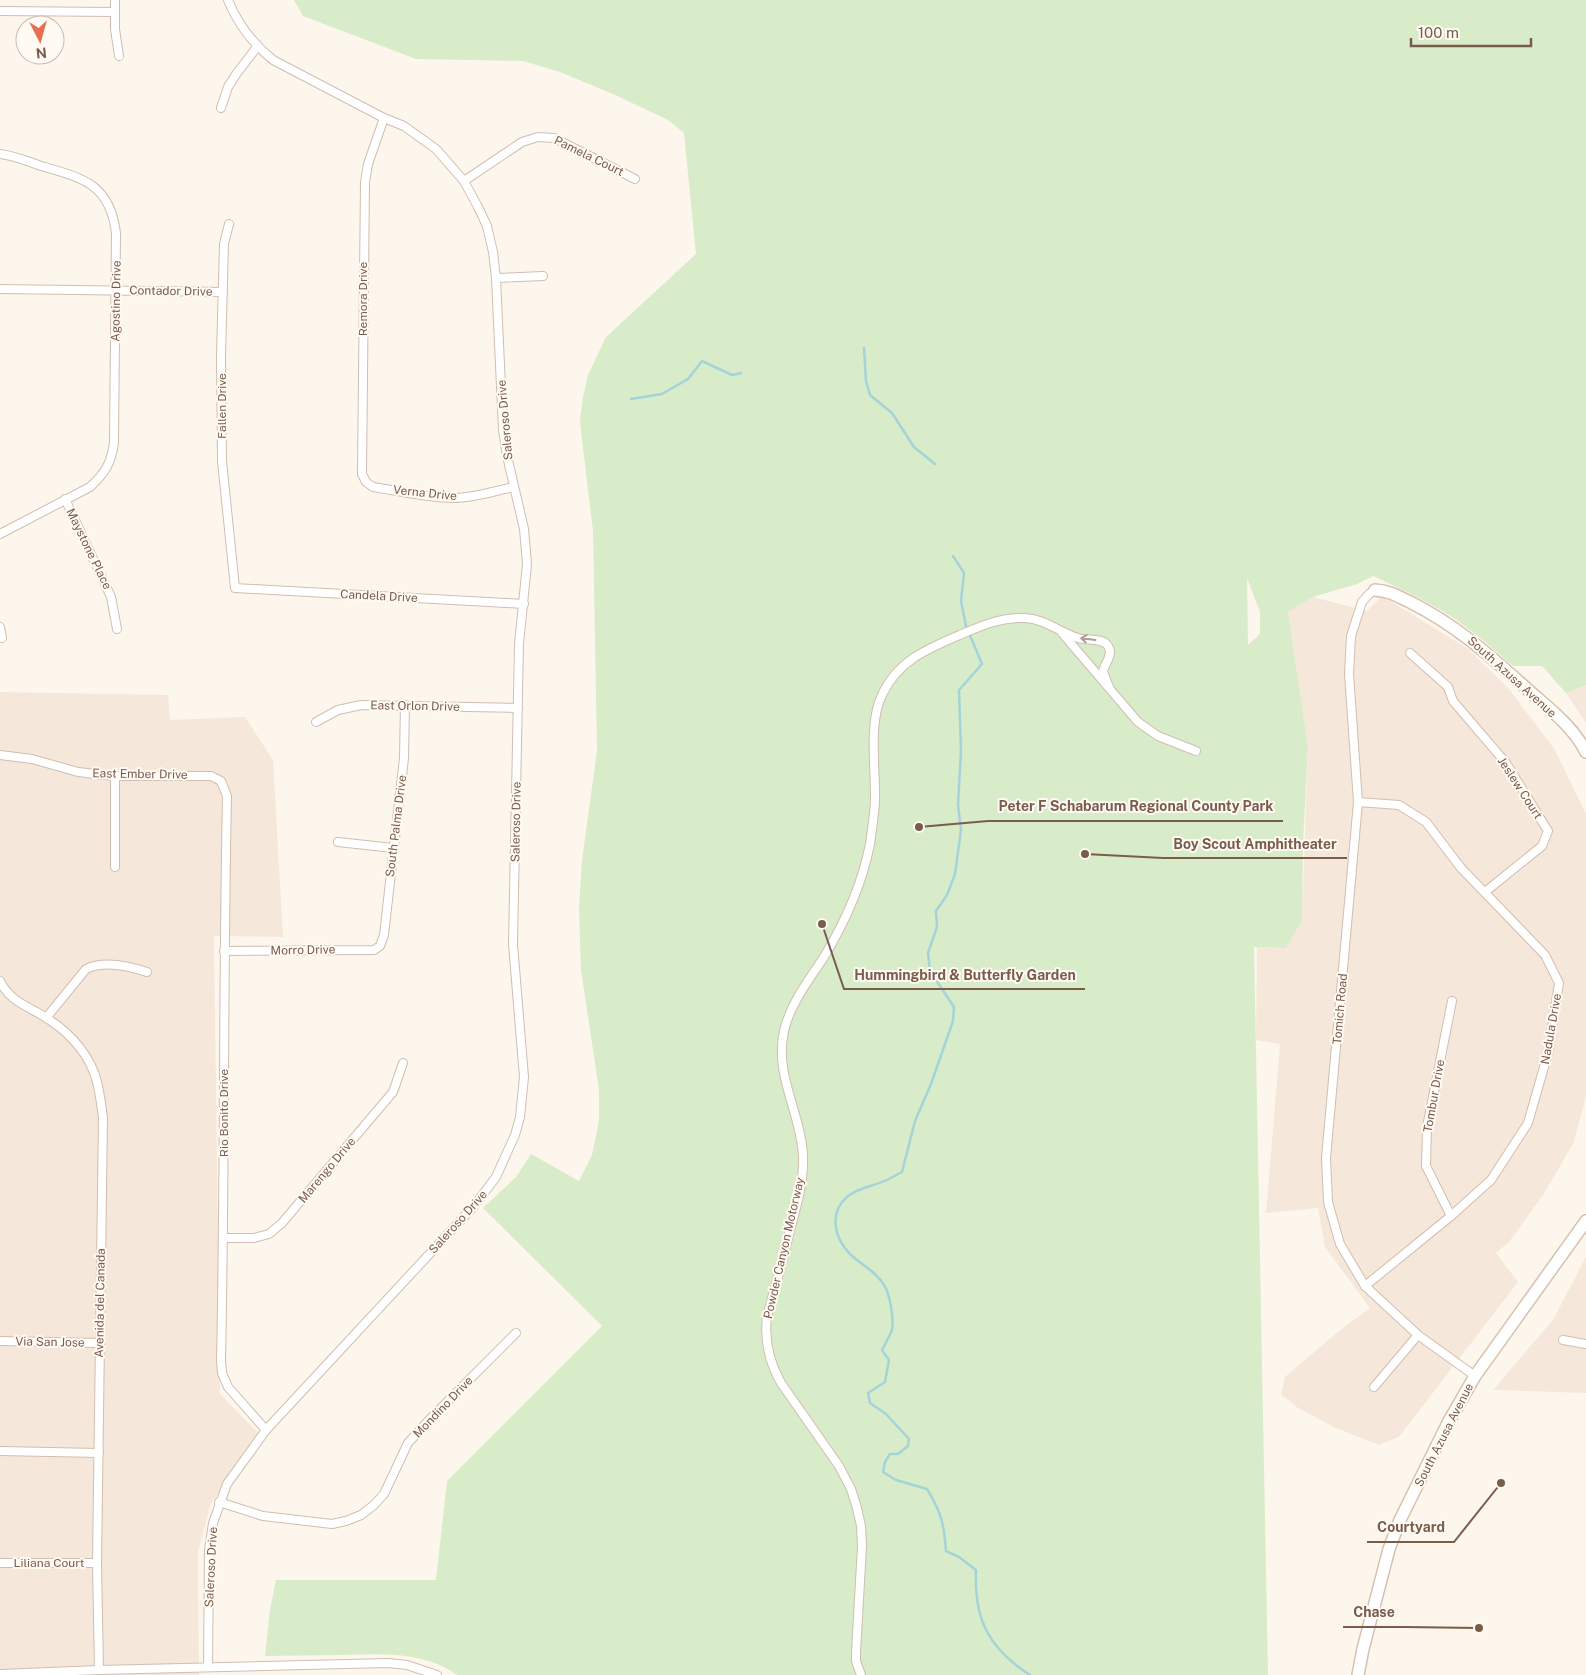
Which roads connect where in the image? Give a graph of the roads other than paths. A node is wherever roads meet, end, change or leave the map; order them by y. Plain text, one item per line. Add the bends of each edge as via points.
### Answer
1 (114, 0) edge
2 (228, 0) edge
3 (0, 11) edge
4 (115, 12) junction
5 (257, 47) junction
6 (119, 56) dead end
7 (221, 108) dead end
8 (384, 118) junction
9 (0, 154) edge
10 (635, 178) dead end
11 (464, 181) junction
12 (229, 224) dead end
13 (543, 276) dead end
14 (496, 278) junction
15 (0, 289) edge
16 (116, 290) junction
17 (223, 292) junction
18 (366, 482) joint
19 (514, 487) junction
20 (65, 499) junction
21 (0, 534) edge
22 (235, 588) joint
23 (1375, 590) joint
24 (524, 604) junction
25 (0, 627) edge
26 (117, 629) dead end
27 (1060, 629) junction
28 (2, 638) dead end
29 (1410, 653) dead end
30 (1109, 687) junction
31 (405, 705) junction
32 (518, 708) junction
33 (316, 722) dead end
34 (1583, 739) edge
35 (1196, 751) dead end
36 (1586, 752) edge
37 (0, 755) edge
38 (115, 776) junction
39 (221, 781) joint
40 (1358, 802) junction
41 (338, 842) dead end
42 (393, 848) junction
43 (115, 867) dead end
44 (1485, 892) junction
45 (380, 946) joint
46 (224, 951) junction
47 (147, 972) dead end
48 (0, 981) edge
49 (1452, 1001) dead end
50 (46, 1018) junction
51 (403, 1063) dead end
52 (1451, 1216) junction
53 (1586, 1221) edge
54 (223, 1238) junction
55 (1365, 1286) junction
56 (516, 1333) dead end
57 (1418, 1335) junction
58 (1563, 1340) dead end
59 (0, 1341) edge
60 (100, 1343) junction
61 (1586, 1344) edge
62 (1475, 1376) junction
63 (1374, 1388) dead end
64 (266, 1430) junction
65 (0, 1451) edge
66 (99, 1453) junction
67 (219, 1502) junction
68 (0, 1563) edge
69 (97, 1563) junction
70 (208, 1667) junction
71 (99, 1670) junction
72 (0, 1674) edge
73 (437, 1675) edge
74 (861, 1675) edge
75 (1358, 1675) edge

1 - 4 street
2 - 5 street, Saleroso Drive
3 - 4 street
4 - 6 street
5 - 7 street via 228,87
5 - 8 street, Saleroso Drive via 273,60
8 - 11 street, Saleroso Drive via 404,126 436,150
8 - 18 street, Remora Drive via 365,182 362,474
9 - 16 street, Agostino Drive via 70,174 101,192 114,216
10 - 11 street, Pamela Court via 554,138 538,137 522,142
11 - 14 street, Saleroso Drive via 486,226
12 - 17 street, Fallen Drive via 224,244
13 - 14 street
14 - 19 street, Saleroso Drive via 503,430
15 - 16 street, Contador Drive
16 - 17 street, Contador Drive
16 - 20 street, Agostino Drive via 112,456 100,478 90,487
17 - 22 street, Fallen Drive via 222,461
18 - 19 street, Verna Drive via 374,487 454,498
19 - 24 street, Saleroso Drive via 526,545
20 - 21 street, Agostino Drive
20 - 26 street, Maystone Place via 112,597
22 - 24 street, Candela Drive
23 - 34 street, South Azusa Avenue via 1387,590 1464,634
23 - 40 street, Tomich Road via 1362,602 1351,636 1349,674
24 - 32 street, Saleroso Drive via 518,644
25 - 28 street
27 - 30 street
30 -> 27 street, Powder Canyon Motorway via 1103,672 1110,657 1108,646 1098,640 1077,638
27 - 74 street, Powder Canyon Motorway via 1027,618 997,620 930,647 911,659 894,676 881,696 874,727 874,818 865,866 845,920 792,1009 785,1027 782,1046 784,1080 802,1144 802,1172 767,1316 768,1348 778,1378 839,1466 857,1508 862,1536 856,1662
29 - 44 street, Jeslew Court via 1448,687 1453,701 1506,763 1548,831 1542,846
30 - 35 street via 1144,727
31 - 32 street, East Orlon Drive
31 - 33 street, East Orlon Drive via 361,705 338,710
31 - 42 street, South Palma Drive via 404,758
32 - 64 street, Saleroso Drive via 513,944 524,1077 516,1136 496,1177 474,1206
34 - 36 street, South Azusa Avenue
37 - 38 street, East Ember Drive via 32,759 78,772
38 - 39 street, East Ember Drive via 211,776
38 - 43 street
39 - 46 street, Rio Bonito Drive via 227,796
40 - 44 street, Nadula Drive via 1399,805 1426,822 1461,868
40 - 55 street, Tomich Road via 1326,1158 1328,1202 1340,1244
41 - 42 street
42 - 45 street, South Palma Drive via 384,935
44 - 52 street, Nadula Drive via 1545,955 1559,983 1548,1053 1528,1123 1491,1180
45 - 46 street, Morro Drive via 374,950
46 - 54 street, Rio Bonito Drive
47 - 50 street via 126,965 92,966 86,969
48 - 50 street, Avenida del Canada via 18,1003
49 - 52 street, Tombur Drive via 1426,1136 1426,1166
50 - 60 street, Avenida del Canada via 71,1038 86,1056 97,1080 102,1108
51 - 54 street, Marengo Drive via 393,1092 282,1223 269,1234 254,1238
52 - 55 street, Nadula Drive
53 - 62 street, South Azusa Avenue
54 - 64 street, Rio Bonito Drive via 222,1373 228,1387
55 - 57 street, Tomich Road
56 - 67 street, Mondino Drive via 408,1443 384,1494 361,1515 332,1524 263,1516
57 - 62 street, Tomich Road
57 - 63 street
58 - 61 street
59 - 60 street, Via San Jose
60 - 66 street, Avenida del Canada
62 - 75 street, South Azusa Avenue via 1400,1520 1389,1549
64 - 67 street, Saleroso Drive via 227,1484
65 - 66 street
66 - 69 street, Avenida del Canada
67 - 70 street, Saleroso Drive via 210,1550
68 - 69 street, Liliana Court
69 - 71 street, Avenida del Canada
70 - 71 street
70 - 73 street via 388,1663 407,1665
71 - 72 street

